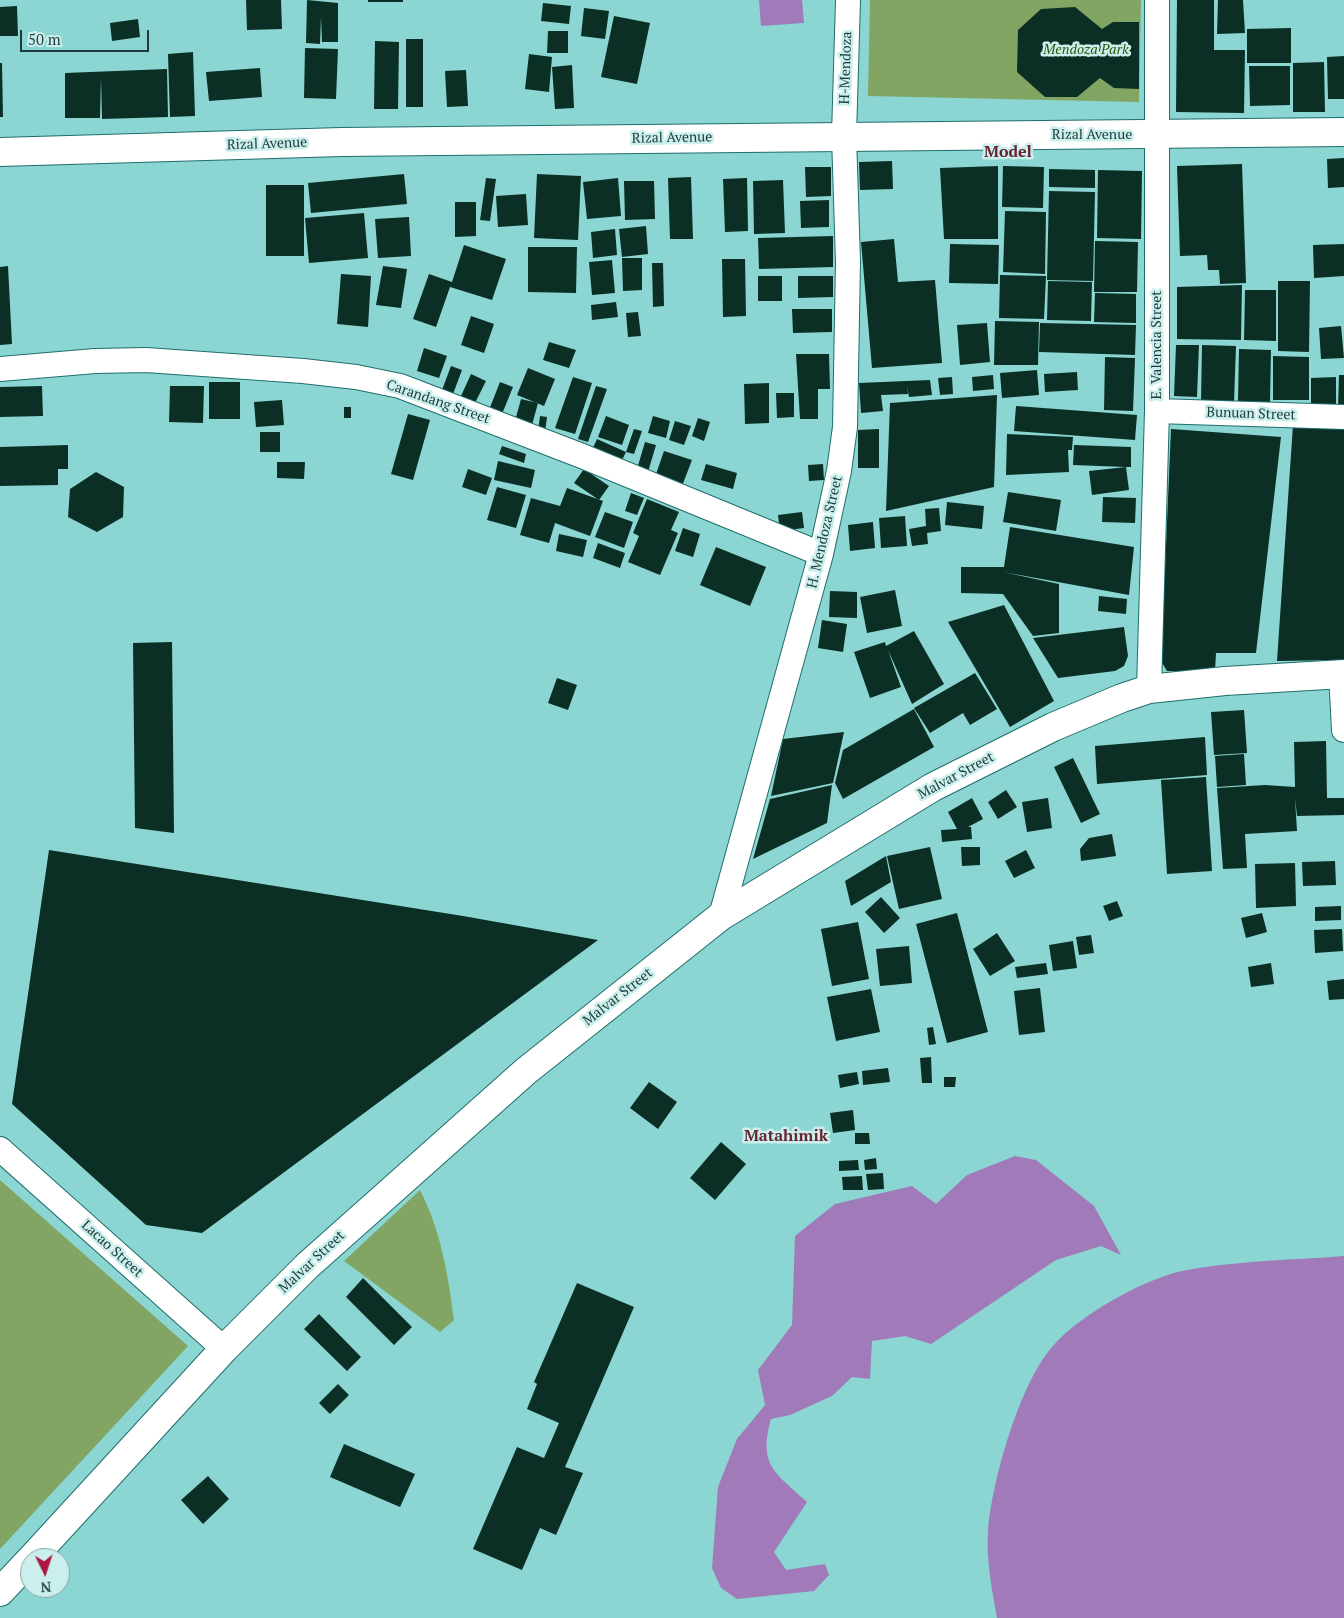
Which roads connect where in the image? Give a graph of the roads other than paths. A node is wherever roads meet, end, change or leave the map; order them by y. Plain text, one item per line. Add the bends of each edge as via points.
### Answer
1 (848, 0) edge
2 (1157, 0) edge
3 (1344, 132) edge
4 (1155, 135) junction
5 (844, 136) junction
6 (0, 152) edge
7 (0, 370) edge
8 (1157, 411) junction
9 (1344, 417) edge
10 (821, 554) junction
11 (1342, 674) edge
12 (1149, 689) junction
13 (1344, 730) edge
14 (721, 916) junction
15 (0, 1149) edge
16 (224, 1349) junction
17 (41, 1548) edge
18 (20, 1571) edge
19 (0, 1592) edge

1 - 5 street, H-Mendoza
2 - 4 street, E. Valencia Street
3 - 4 main road, Rizal Avenue
4 - 5 main road, Rizal Avenue
4 - 8 street, E. Valencia Street
5 - 6 main road, Rizal Avenue via 342,142
5 - 10 street, H. Mendoza Street via 848,262 845,427
7 - 10 street, Carandang Street via 87,361 146,360 303,371 400,386
8 - 9 street, Bunuan Street
8 - 12 street, E. Valencia Street
10 - 14 street, H. Mendoza Street
11 - 12 main road, Malvar Street
11 - 13 street
12 - 14 main road, Malvar Street via 1067,721 933,787
14 - 16 main road, Malvar Street via 484,1108 307,1266
15 - 16 street, Lacao Street
16 - 17 main road, Malvar Street
18 - 19 main road, Malvar Street

